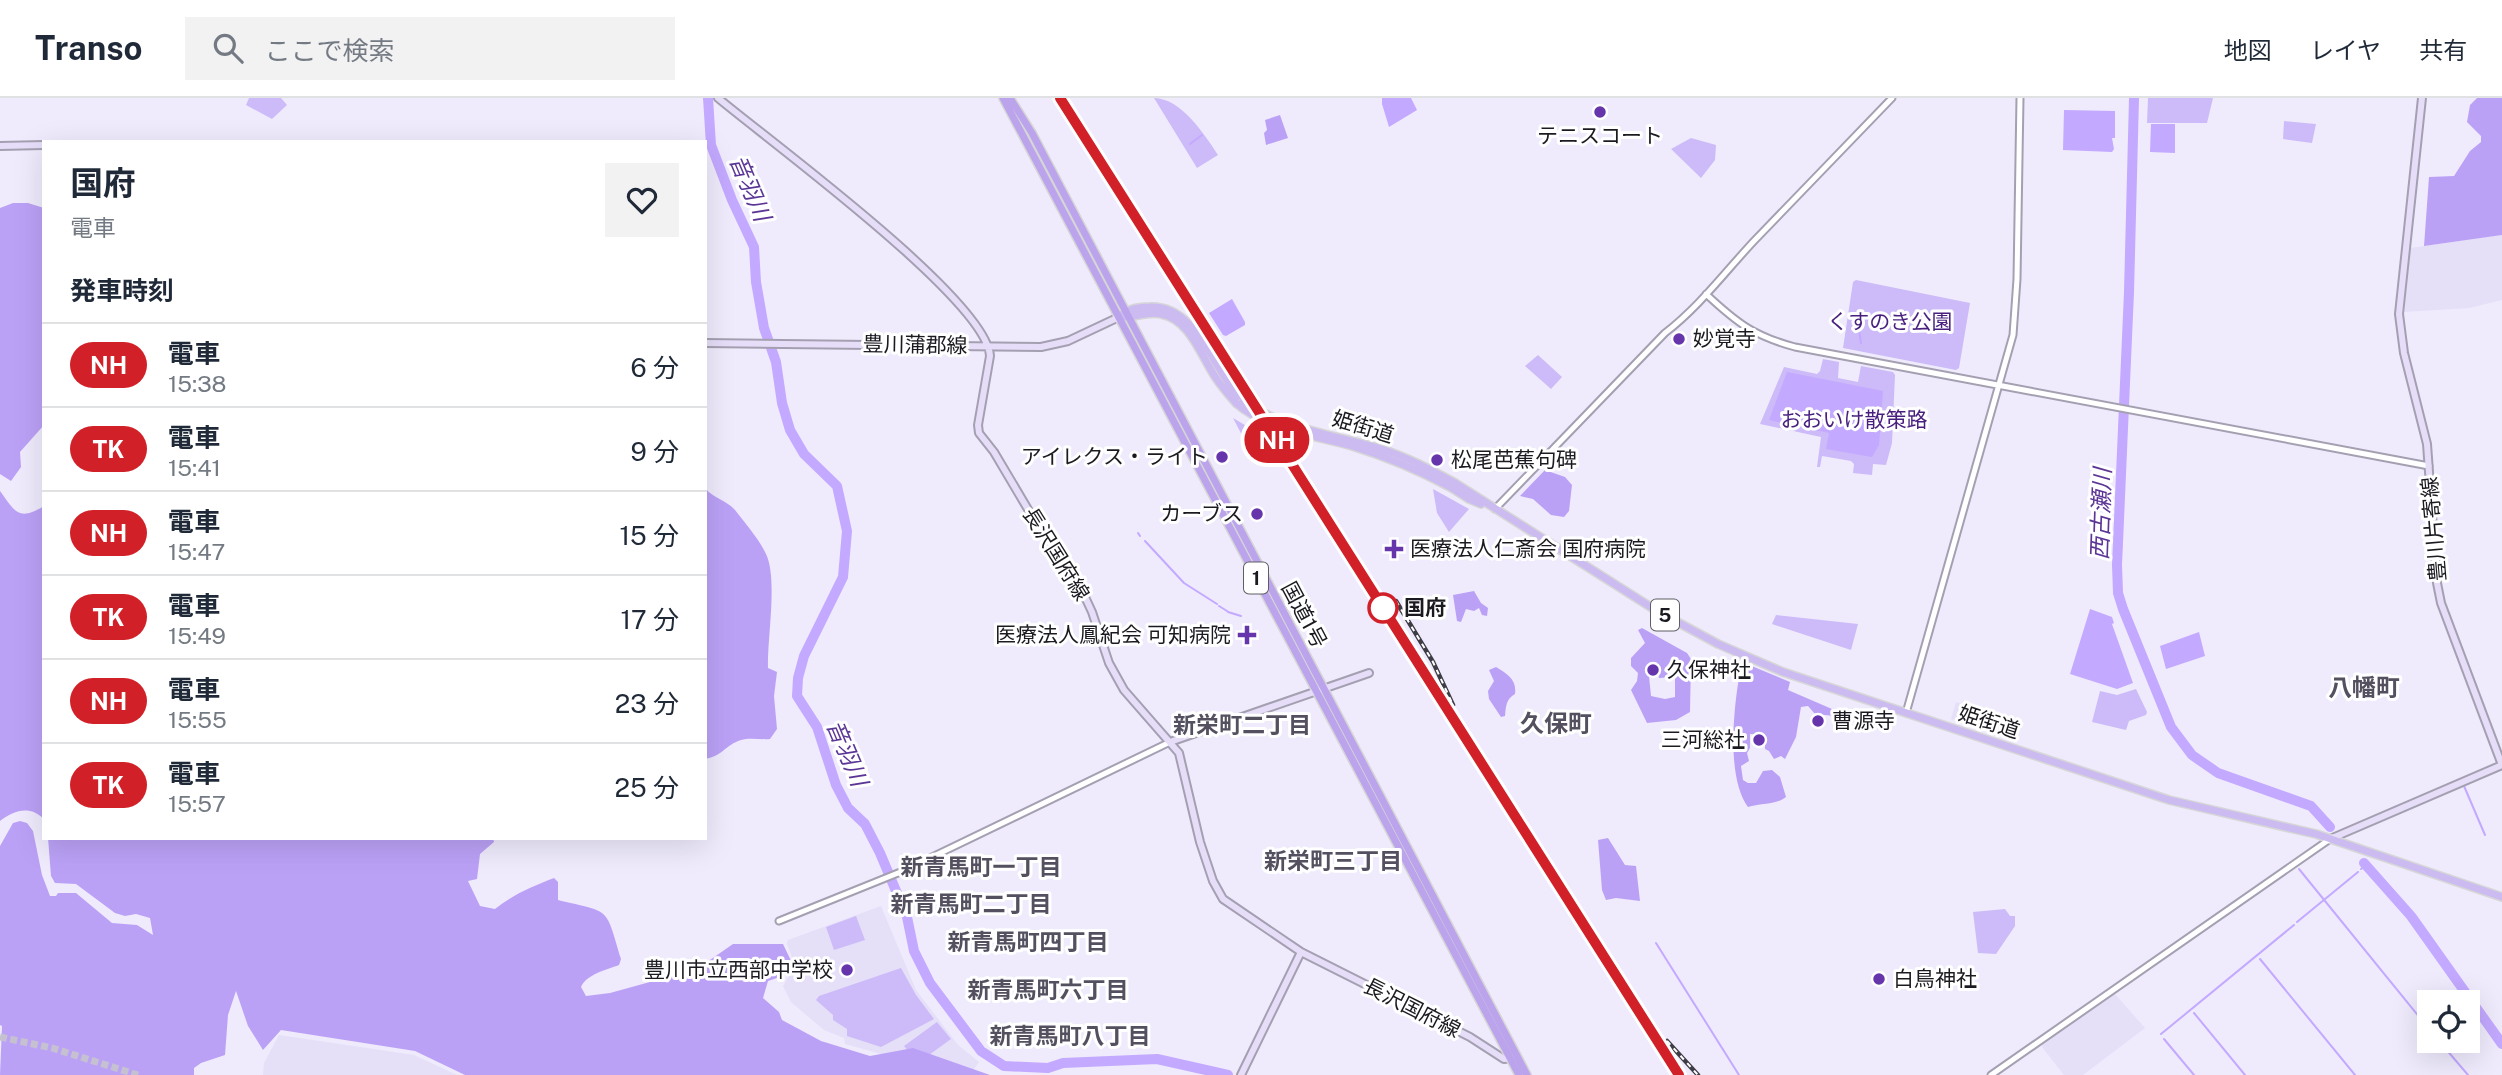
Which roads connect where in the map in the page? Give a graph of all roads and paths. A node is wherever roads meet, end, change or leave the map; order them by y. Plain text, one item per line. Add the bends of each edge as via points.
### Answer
1 (718, 98) edge
2 (1003, 98) edge
3 (1010, 98) edge
4 (1892, 98) edge
5 (2020, 98) edge
6 (2422, 98) edge
7 (42, 145) edge
8 (0, 146) edge
9 (1706, 294) junction
10 (1123, 315) junction
11 (707, 343) edge
12 (989, 345) junction
13 (2000, 386) junction
14 (2429, 466) junction
15 (1495, 509) junction
16 (1369, 673) dead end
17 (1320, 689) junction
18 (1906, 714) junction
19 (1170, 741) junction
20 (2502, 765) edge
21 (2330, 839) junction
22 (2502, 897) edge
23 (779, 921) dead end
24 (1301, 952) junction
25 (1513, 1058) junction
26 (1242, 1074) edge
27 (1518, 1075) edge
28 (1527, 1075) edge
29 (1991, 1075) edge

1 - 12 main road via 938,280
2 - 10 highway, 国道1号 / 1
3 - 10 highway, 国道1号 / 1
4 - 9 street
5 - 13 street via 2015,316
6 - 14 main road, 豊川片寄線 via 2399,313
7 - 8 main road
9 - 13 street via 1734,320 1779,343
9 - 15 street
10 - 12 main road, 豊川蒲郡線 via 1054,346
10 - 15 main road, 姫街道 / 5, bridge via 1156,307 1170,313 1189,333 1236,404 1259,419 1383,456
10 - 17 highway, 国道1号 / 1
11 - 12 main road, 豊川蒲郡線
12 - 19 main road, 長沢国府線 via 979,433 1079,584 1120,683
13 - 14 street
13 - 18 street
14 - 20 main road, 豊川片寄線 via 2441,603
15 - 18 main road, 姫街道 / 5 via 1718,644 1812,683
16 - 17 main road
17 - 19 main road
17 - 25 highway, 国道1号 / 1
18 - 21 main road, 姫街道 / 5 via 2169,800
19 - 23 street via 903,872
19 - 24 main road, 長沢国府線 via 1184,763 1200,842 1223,899
20 - 21 main road, 豊川片寄線
21 - 22 main road, 姫街道 / 5
21 - 29 street
24 - 25 main road, 長沢国府線 via 1470,1037 1503,1059
24 - 26 main road
25 - 27 highway, 国道1号 / 1
25 - 28 highway, 国道1号 / 1

